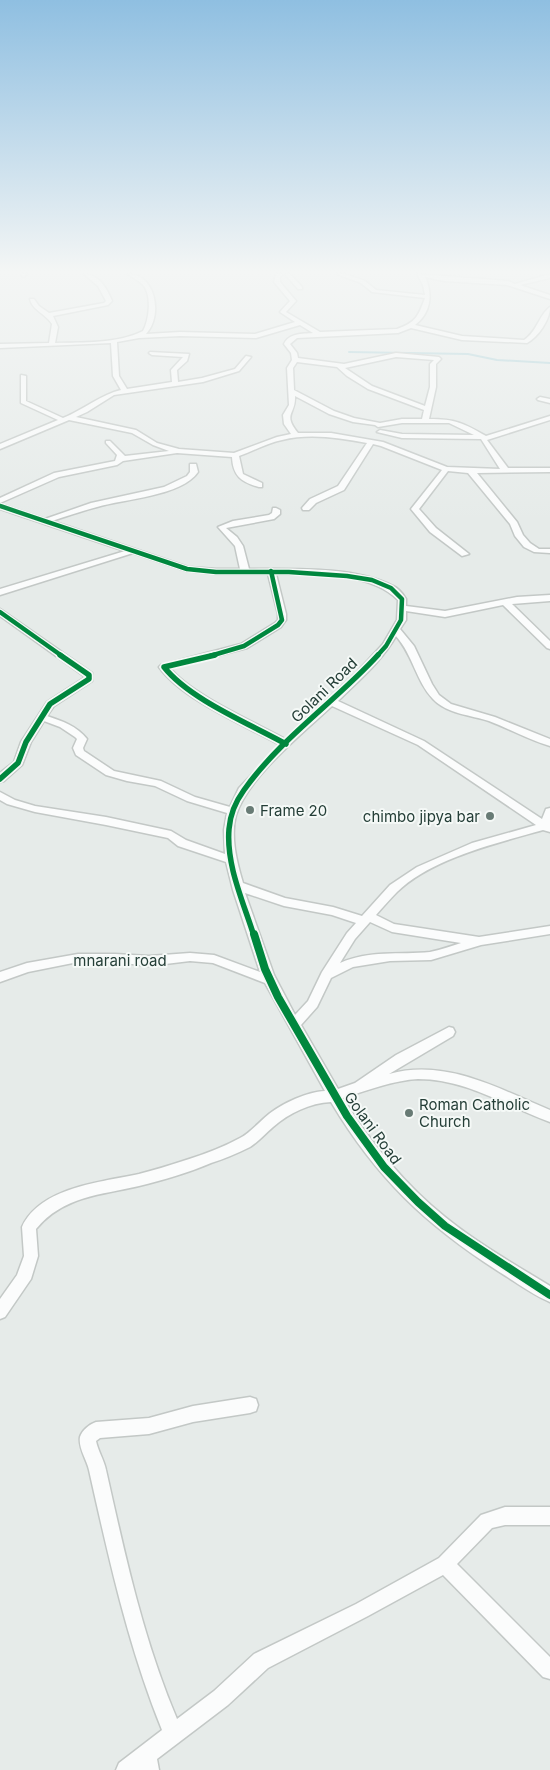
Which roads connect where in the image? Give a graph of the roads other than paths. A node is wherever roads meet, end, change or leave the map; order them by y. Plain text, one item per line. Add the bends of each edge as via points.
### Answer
1 (115, 357) edge
2 (186, 357) edge
3 (248, 357) dead end
4 (295, 357) edge
5 (389, 357) edge
6 (418, 357) edge
7 (295, 360) junction
8 (339, 366) junction
9 (23, 376) dead end
10 (175, 384) junction
11 (125, 391) junction
12 (291, 391) junction
13 (540, 399) dead end
14 (550, 401) edge
15 (429, 409) junction
16 (550, 418) edge
17 (66, 419) junction
18 (426, 421) junction
19 (377, 425) junction
20 (296, 435) junction
21 (483, 437) junction
22 (108, 442) dead end
23 (371, 442) junction
24 (383, 444) junction
25 (0, 447) edge
26 (178, 451) junction
27 (235, 455) junction
28 (122, 460) junction
29 (193, 466) dead end
30 (446, 469) junction
31 (505, 470) junction
32 (550, 470) edge
33 (471, 471) junction
34 (259, 485) dead end
35 (0, 501) edge
36 (0, 506) edge
37 (306, 508) dead end
38 (276, 510) dead end
39 (48, 520) junction
40 (132, 551) junction
41 (550, 552) edge
42 (465, 554) dead end
43 (245, 571) junction
44 (271, 571) junction
45 (0, 592) edge
46 (550, 598) edge
47 (505, 602) junction
48 (405, 608) junction
49 (0, 612) edge
50 (397, 632) junction
51 (550, 646) edge
52 (332, 702) junction
53 (41, 717) junction
54 (550, 743) edge
55 (286, 744) junction
56 (0, 779) edge
57 (0, 795) edge
58 (12, 802) junction
59 (0, 808) edge
60 (231, 811) junction
61 (550, 811) edge
62 (548, 828) edge
63 (231, 860) junction
64 (238, 886) junction
65 (366, 919) junction
66 (550, 930) edge
67 (479, 941) junction
68 (326, 975) junction
69 (0, 977) edge
70 (269, 980) junction
71 (294, 1024) junction
72 (449, 1032) dead end
73 (360, 1088) junction
74 (334, 1096) junction
75 (550, 1116) edge
76 (550, 1294) edge
77 (0, 1312) edge
78 (250, 1405) dead end
79 (550, 1516) edge
80 (445, 1564) junction
81 (550, 1670) edge
82 (173, 1733) junction
83 (147, 1763) edge
84 (126, 1770) edge

1 - 11 street via 116,376
2 - 10 street via 174,370
3 - 10 street via 237,370
4 - 7 street
5 - 8 street
6 - 15 street via 438,359 433,364
7 - 8 street
7 - 12 street via 290,368
8 - 15 street via 352,378 382,395
9 - 17 street via 22,402
10 - 11 street
11 - 17 street via 112,394
12 - 19 street via 328,412
12 - 20 street via 292,404 286,415 287,424
13 - 14 street
15 - 18 street
16 - 21 street
17 - 25 street
17 - 26 street via 134,431 156,444
18 - 19 street
18 - 21 street via 456,422
19 - 21 street via 402,436
19 - 24 street
20 - 23 street via 342,436
20 - 27 street
21 - 31 street
22 - 28 street
23 - 24 street
23 - 37 street via 342,488 313,501
24 - 30 street
26 - 27 street
26 - 28 street
27 - 34 street via 240,477
28 - 35 street via 43,480
29 - 39 street via 190,478 166,488
30 - 33 street
30 - 42 street via 415,509 433,530
31 - 32 street
31 - 33 street
33 - 41 street via 529,548
36 - 39 street
38 - 43 street via 271,517 222,527 240,548
39 - 40 street
40 - 43 street via 187,569
40 - 45 street
43 - 44 street
44 - 48 street via 338,574 372,581 401,596
44 - 55 street via 282,614 278,625 252,642 230,651 164,667 172,678 190,691
46 - 47 street
47 - 48 street via 445,614
47 - 51 street
48 - 50 street, Golani Road
49 - 53 street via 89,675 89,679 50,704
50 - 52 street, Golani Road
50 - 54 street via 410,646 427,684 448,706 492,719
52 - 55 street, Golani Road
52 - 62 street via 421,743
53 - 56 street via 18,763
53 - 60 street via 78,734 82,739 78,748 80,752 110,773 157,783 191,799
55 - 60 street, Golani Road via 251,777
57 - 58 street
58 - 59 street
58 - 63 street via 66,816 171,835 182,843
60 - 63 street, Golani Road
61 - 62 street
62 - 65 street via 476,846 421,870 394,888
63 - 64 street, Golani Road
64 - 65 street via 284,902
64 - 70 street, Golani Road
65 - 67 street via 392,928
65 - 68 street
66 - 67 street
67 - 68 street via 432,956 390,957 351,963
68 - 71 street via 313,1004
69 - 70 street, mnarani road via 78,958 149,962 190,957 214,959
70 - 71 street, Golani Road
71 - 74 street, Golani Road
72 - 73 street via 401,1059
73 - 74 street
73 - 75 street via 417,1074 447,1077
74 - 76 street, Golani Road via 345,1116 396,1180 449,1230
74 - 77 street via 318,1097 290,1108 246,1142 207,1159 138,1180 102,1186 69,1197 42,1211 29,1227 31,1256 23,1279
78 - 82 street via 194,1414 149,1426 96,1430 88,1438 142,1652
79 - 80 street via 505,1516 487,1521
80 - 81 street
80 - 82 street via 261,1661 221,1698
82 - 83 street
83 - 84 street

